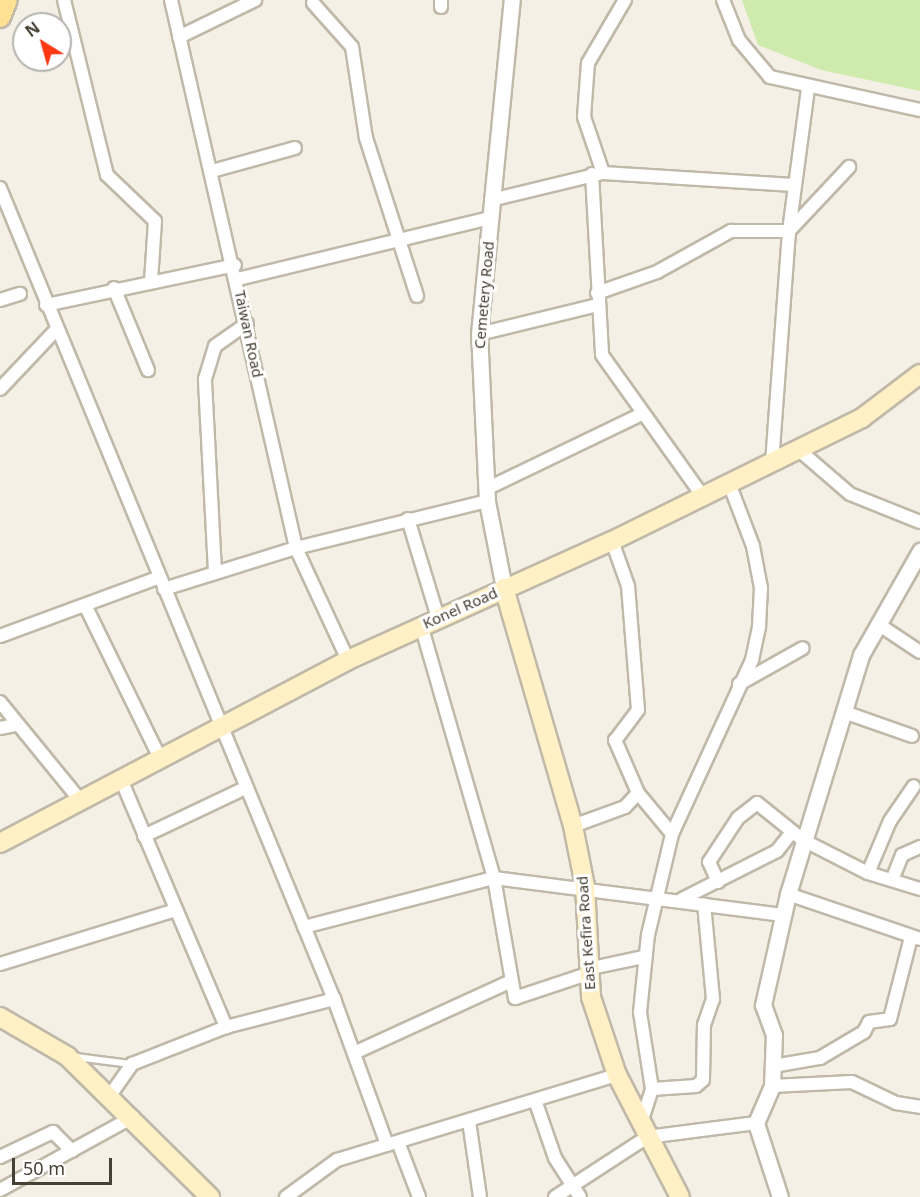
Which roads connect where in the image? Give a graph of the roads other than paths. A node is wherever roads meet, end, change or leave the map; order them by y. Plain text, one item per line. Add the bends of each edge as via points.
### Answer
1 (7, 0) edge
2 (64, 0) edge
3 (171, 0) edge
4 (255, 0) edge
5 (512, 0) edge
6 (625, 0) edge
7 (723, 0) edge
8 (313, 3) dead end
9 (0, 16) edge
10 (179, 37) junction
11 (808, 88) junction
12 (920, 110) edge
13 (295, 148) dead end
14 (849, 166) dead end
15 (212, 171) junction
16 (598, 173) junction
17 (794, 184) junction
18 (0, 188) edge
19 (491, 200) junction
20 (490, 218) junction
21 (789, 231) junction
22 (399, 240) junction
23 (235, 266) junction
24 (238, 279) junction
25 (151, 281) junction
26 (114, 288) junction
27 (20, 294) dead end
28 (417, 296) dead end
29 (597, 299) junction
30 (0, 300) edge
31 (46, 305) junction
32 (246, 324) junction
33 (56, 330) junction
34 (479, 334) junction
35 (148, 370) dead end
36 (920, 374) edge
37 (0, 389) edge
38 (642, 414) junction
39 (799, 450) junction
40 (772, 463) junction
41 (729, 483) junction
42 (487, 495) junction
43 (702, 495) junction
44 (408, 519) junction
45 (920, 522) edge
46 (612, 541) junction
47 (296, 548) junction
48 (919, 555) edge
49 (215, 572) junction
50 (161, 584) junction
51 (504, 588) junction
52 (85, 605) junction
53 (429, 622) junction
54 (878, 624) junction
55 (0, 636) edge
56 (803, 648) dead end
57 (920, 652) edge
58 (348, 660) junction
59 (738, 685) junction
60 (0, 702) edge
61 (844, 712) junction
62 (15, 724) junction
63 (218, 725) junction
64 (0, 728) edge
65 (912, 736) dead end
66 (159, 756) junction
67 (120, 777) junction
68 (914, 786) dead end
69 (245, 788) junction
70 (638, 794) junction
71 (79, 799) junction
72 (573, 826) junction
73 (672, 834) junction
74 (144, 836) junction
75 (798, 836) junction
76 (0, 843) edge
77 (920, 847) edge
78 (868, 873) junction
79 (494, 878) junction
80 (892, 880) junction
81 (718, 882) junction
82 (585, 886) junction
83 (920, 888) edge
84 (788, 894) junction
85 (657, 895) junction
86 (682, 899) junction
87 (704, 904) junction
88 (175, 910) junction
89 (783, 915) junction
90 (304, 927) junction
91 (915, 938) edge
92 (643, 957) junction
93 (0, 964) edge
94 (587, 972) junction
95 (511, 981) junction
96 (334, 999) junction
97 (0, 1017) edge
98 (226, 1027) junction
99 (354, 1053) junction
100 (67, 1056) junction
101 (132, 1064) junction
102 (773, 1066) junction
103 (617, 1076) junction
104 (772, 1086) junction
105 (652, 1089) junction
106 (111, 1094) junction
107 (536, 1102) junction
108 (920, 1107) edge
109 (133, 1117) junction
110 (469, 1121) junction
111 (756, 1124) junction
112 (644, 1130) junction
113 (393, 1143) junction
114 (72, 1152) junction
115 (0, 1156) edge
116 (571, 1186) junction
117 (0, 1190) edge
118 (210, 1197) edge
119 (286, 1197) edge
120 (419, 1197) edge
121 (480, 1197) edge
122 (555, 1197) edge
123 (580, 1197) edge
124 (680, 1197) edge
125 (780, 1197) edge

1 - 9 main road
2 - 25 street via 106,175 155,221
3 - 10 street, Taiwan Road
4 - 10 street
5 - 19 street, Cemetery Road
6 - 16 street via 587,73 584,117
7 - 11 street via 761,71
8 - 22 street via 352,47 366,138
10 - 15 street, Taiwan Road
11 - 12 street
11 - 17 street
13 - 15 street
14 - 21 street
15 - 23 street, Taiwan Road
16 - 17 street
16 - 19 street
16 - 29 street
17 - 21 street
18 - 31 street
19 - 20 street, Cemetery Road
20 - 22 street
20 - 34 street, Cemetery Road
21 - 29 street via 731,231 657,272
21 - 40 street
22 - 24 street
22 - 28 street
23 - 24 street, Taiwan Road
23 - 25 street
24 - 32 street, Taiwan Road
25 - 26 street
26 - 31 street
26 - 35 street
27 - 30 street
29 - 34 street
29 - 38 street via 602,356
31 - 33 street
32 - 47 street, Taiwan Road
32 - 49 street via 215,346 205,379
33 - 37 street
33 - 50 street
34 - 42 street, Cemetery Road
36 - 39 main road, Konel Road via 862,418
38 - 42 street
38 - 43 street
39 - 40 main road, Konel Road
39 - 45 street via 850,494
40 - 41 main road, Konel Road
41 - 43 main road, Konel Road
41 - 59 street via 753,546 761,588 752,660
42 - 44 street
42 - 51 street, Cemetery Road
43 - 46 main road, Konel Road
44 - 47 street
44 - 53 street
46 - 51 main road, Konel Road
46 - 70 street via 628,586 638,710 615,740
47 - 49 street
47 - 58 street, Taiwan Road
48 - 54 street
49 - 50 street
50 - 52 street
50 - 63 street
51 - 53 main road, Konel Road
51 - 72 main road, East Kefira Road
52 - 55 street
52 - 66 street
53 - 58 main road, Konel Road
53 - 79 street
54 - 57 street
54 - 61 street via 861,655
56 - 59 street
58 - 63 main road, Konel Road
59 - 73 street
60 - 62 street
61 - 65 street
61 - 75 street
62 - 64 street
62 - 71 street
63 - 66 main road, Konel Road
63 - 69 street
66 - 67 main road, Konel Road
67 - 71 main road, Konel Road
67 - 74 street
68 - 78 street via 890,821
69 - 74 street
69 - 90 street
70 - 72 street via 625,807
70 - 73 street
71 - 76 main road, Konel Road
72 - 82 main road, East Kefira Road
73 - 85 street
74 - 88 street
75 - 78 street
75 - 81 street
75 - 81 street via 753,804 709,862
75 - 84 street
77 - 80 street via 902,855
78 - 80 street
79 - 82 street
79 - 90 street
79 - 95 street
80 - 83 street
81 - 86 street
82 - 85 street
82 - 94 main road, East Kefira Road
84 - 89 street
84 - 91 street
85 - 86 street
85 - 92 street
86 - 87 street
87 - 89 street
87 - 105 street via 713,999 704,1025 703,1080 696,1086
88 - 93 street
88 - 98 street
89 - 102 street via 763,1005 774,1035
90 - 96 street
91 - 102 street via 890,1019 869,1022 864,1032 820,1058
92 - 94 street
92 - 105 street via 642,1042
94 - 95 street via 519,1001
94 - 103 main road, East Kefira Road
95 - 99 street
96 - 98 street
96 - 99 street
97 - 100 main road
98 - 101 street
99 - 113 street
100 - 101 lane
100 - 106 main road
101 - 106 street
102 - 104 street
103 - 107 street
103 - 112 main road, East Kefira Road
104 - 108 street via 852,1082 896,1103
104 - 111 street
105 - 112 street
106 - 109 main road
107 - 110 street
107 - 116 street
109 - 114 street
109 - 118 main road
110 - 113 street
110 - 121 street
111 - 112 street
111 - 125 street
112 - 116 street
112 - 124 main road, East Kefira Road
113 - 119 street via 337,1160
113 - 120 street
114 - 115 street via 53,1132
114 - 117 street
116 - 122 street
116 - 123 street

